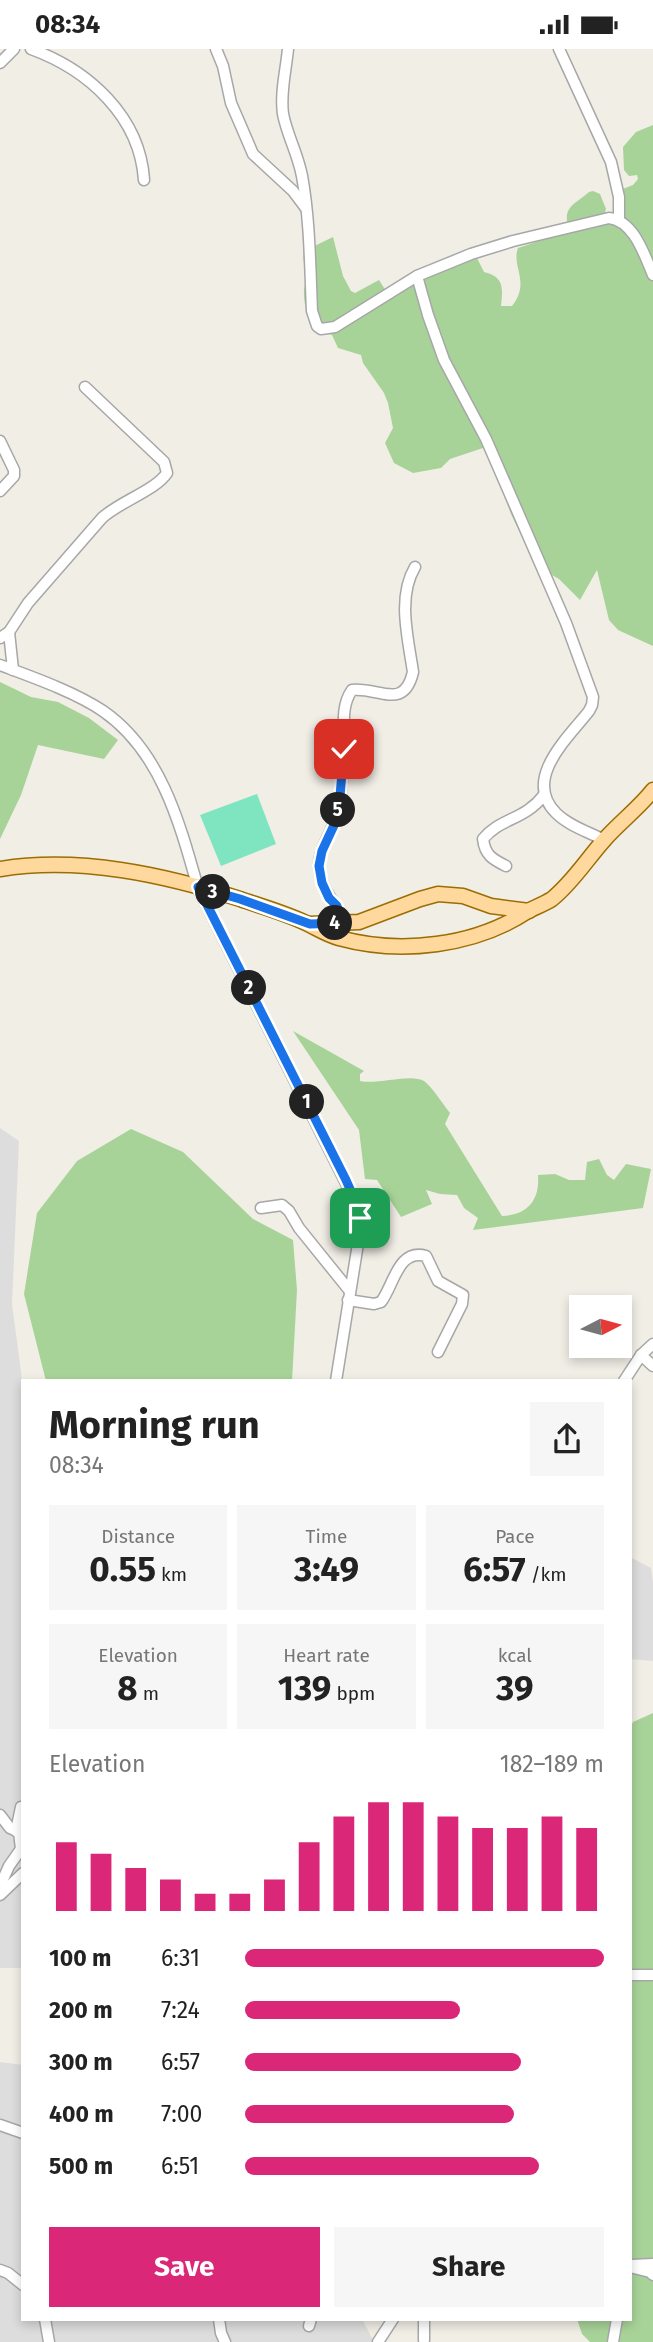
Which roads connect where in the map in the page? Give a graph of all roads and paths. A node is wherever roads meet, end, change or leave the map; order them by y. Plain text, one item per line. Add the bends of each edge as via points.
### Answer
1 (13, 49) edge
2 (32, 49) edge
3 (216, 49) edge
4 (288, 49) edge
5 (559, 49) edge
6 (0, 63) edge
7 (144, 180) dead end
8 (307, 209) junction
9 (618, 219) junction
10 (653, 275) edge
11 (417, 276) junction
12 (85, 387) dead end
13 (0, 441) edge
14 (0, 491) edge
15 (415, 567) dead end
16 (4, 635) edge
17 (0, 665) edge
18 (13, 670) junction
19 (653, 790) edge
20 (544, 795) junction
21 (604, 839) junction
22 (506, 866) dead end
23 (0, 869) edge
24 (198, 887) junction
25 (528, 911) junction
26 (359, 922) junction
27 (342, 923) junction
28 (310, 924) junction
29 (340, 938) junction
30 (358, 942) junction
31 (261, 1208) dead end
32 (349, 1295) junction
33 (653, 1343) edge
34 (438, 1352) dead end
35 (641, 1356) junction
36 (653, 1366) edge
37 (336, 1379) edge
38 (625, 1379) edge
39 (21, 1807) dead end
40 (0, 1815) edge
41 (16, 1831) junction
42 (21, 1875) edge
43 (0, 1887) edge
44 (0, 1895) edge
45 (632, 1975) edge
46 (653, 1975) edge
47 (0, 2125) edge
48 (21, 2132) edge
49 (653, 2264) edge
50 (632, 2266) edge
51 (632, 2267) edge
52 (0, 2270) edge
53 (653, 2275) edge
54 (21, 2283) edge
55 (45, 2321) edge
56 (219, 2321) edge
57 (392, 2321) edge
58 (424, 2321) edge
59 (617, 2321) edge
60 (424, 2340) dead end
61 (49, 2342) edge
62 (225, 2342) edge
63 (378, 2342) edge
64 (613, 2342) edge

1 - 6 street
2 - 7 street via 82,76 121,113 139,148
3 - 8 street via 231,103 253,154
4 - 8 street via 282,101
5 - 9 street via 611,162 619,197
8 - 11 street via 312,311 321,329 335,327
9 - 10 street via 641,247
9 - 11 street via 500,244
11 - 20 street via 444,360 486,439 553,589 593,697 593,705 548,766
12 - 16 street via 164,462 167,473 102,518
13 - 14 street via 14,476
15 - 27 street via 405,594 413,672 410,683 397,694 352,690 344,708 339,808 319,866 322,883
16 - 18 street
17 - 18 street
18 - 24 street via 99,708 148,757 185,842
19 - 21 main road
20 - 21 street via 555,813
20 - 22 street via 533,808 483,839 489,857
21 - 25 main road via 560,892
23 - 24 main road via 96,867
24 - 28 main road
24 - 32 street via 357,1205 360,1231
25 - 26 main road via 438,894
25 - 30 main road via 489,933 469,938 414,945
26 - 27 main road
26 - 30 main road
27 - 28 main road
27 - 29 street
28 - 29 main road
29 - 30 main road
31 - 32 street via 282,1205 289,1211
32 - 34 street via 381,1302 405,1259 426,1256 438,1281 463,1295
32 - 37 street
33 - 35 street
35 - 36 street
35 - 38 street
39 - 41 street
40 - 41 street
41 - 43 street via 21,1849
42 - 44 street
45 - 46 street
47 - 48 street
49 - 50 street
51 - 53 street
52 - 54 street
55 - 61 street
56 - 62 street
57 - 63 street
58 - 60 street
59 - 64 street

